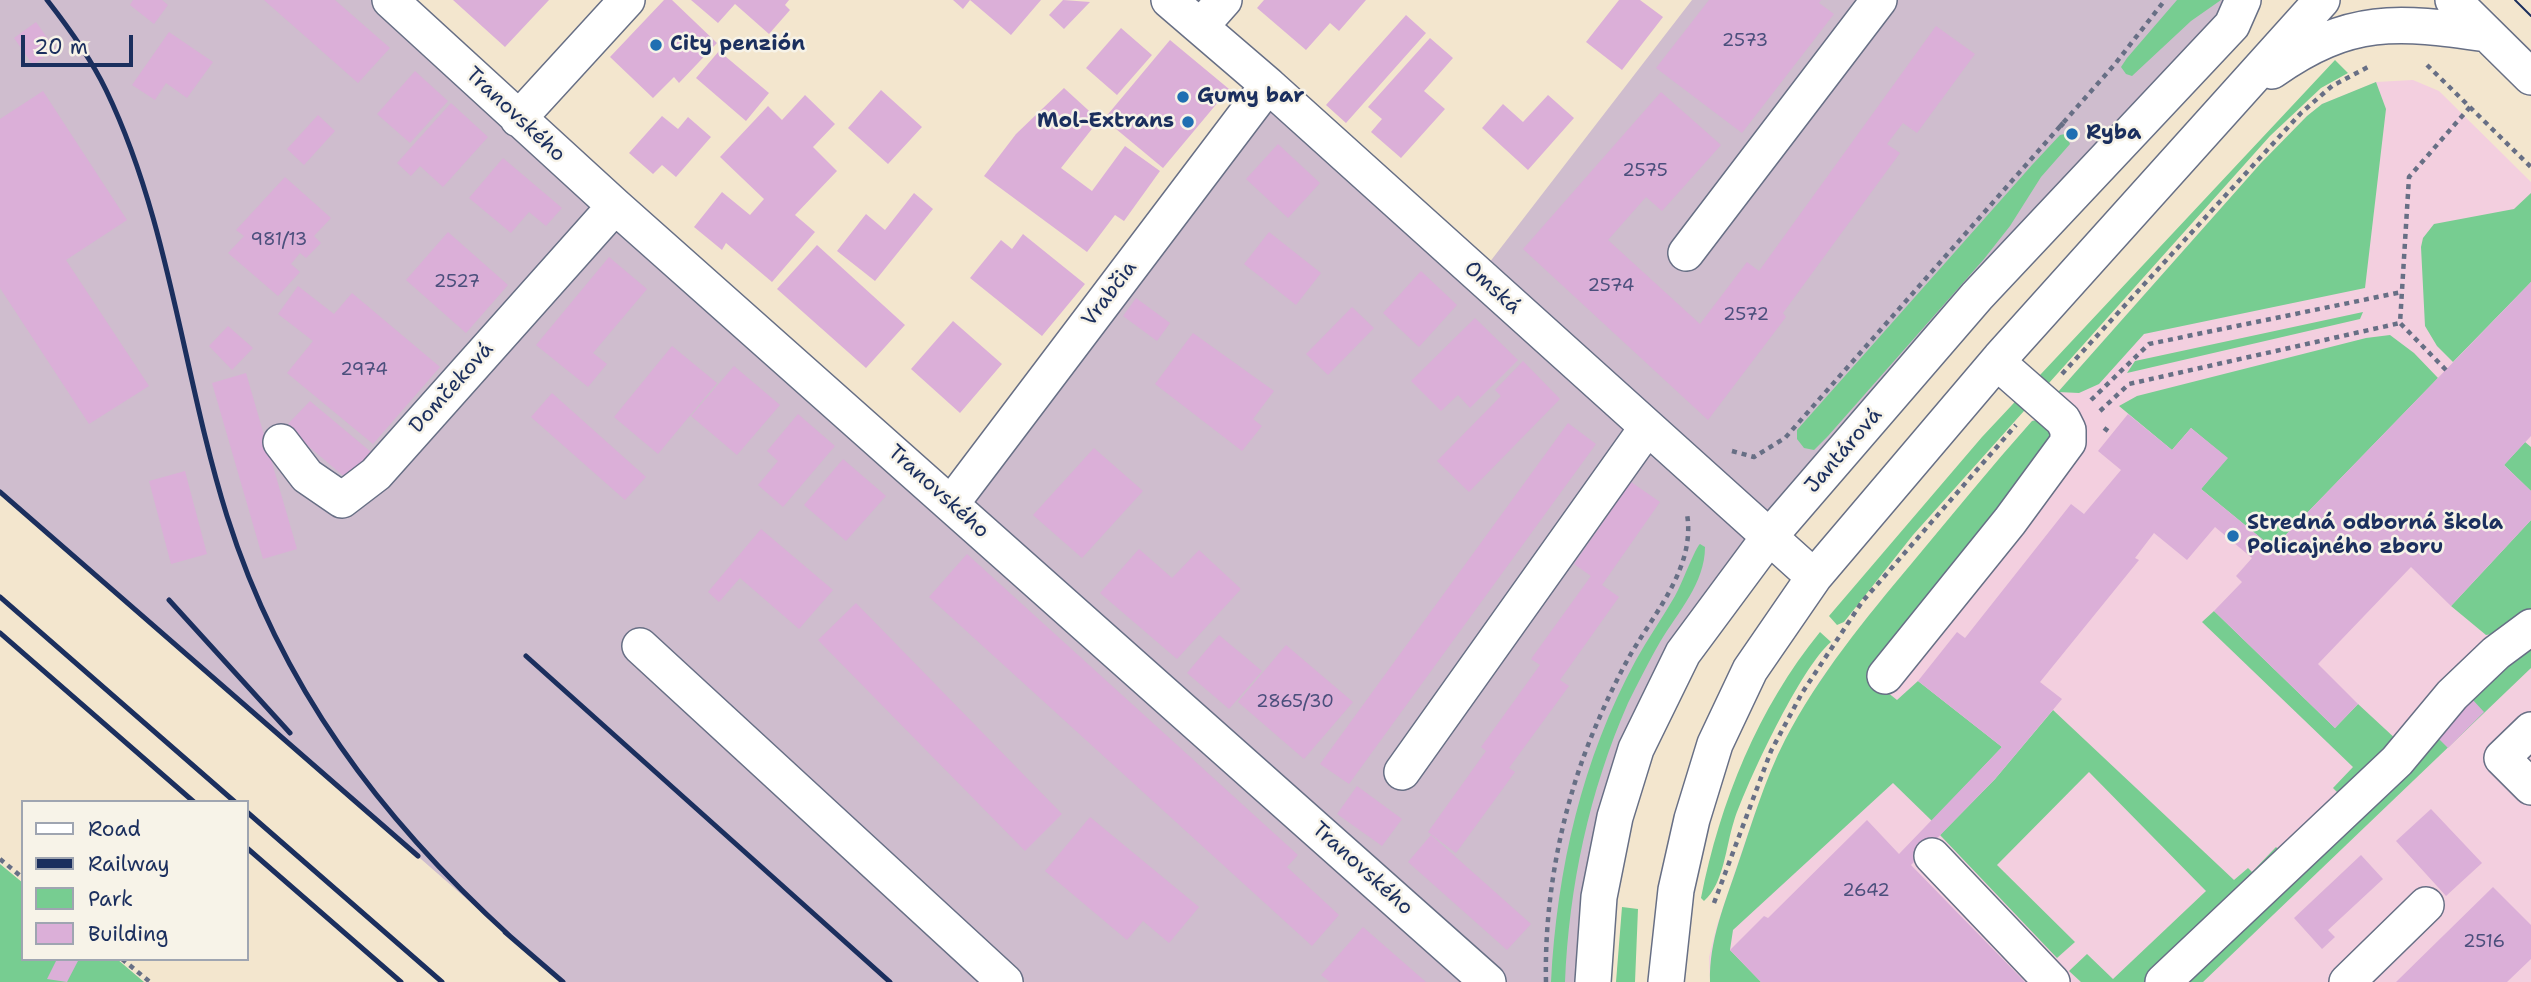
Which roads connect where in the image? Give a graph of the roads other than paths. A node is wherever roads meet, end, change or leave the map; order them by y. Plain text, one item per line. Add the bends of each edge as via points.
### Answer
1 (390, 0) edge
2 (627, 0) edge
3 (1169, 0) edge
4 (1224, 0) edge
5 (1879, 0) edge
6 (2265, 0) edge
7 (2322, 0) edge
8 (2452, 0) edge
9 (2237, 13) edge
10 (1201, 26) junction
11 (2487, 34) junction
12 (2531, 77) edge
13 (1268, 85) junction
14 (2229, 101) junction
15 (518, 120) junction
16 (615, 206) junction
17 (1686, 253) dead end
18 (1997, 362) junction
19 (1646, 429) junction
20 (281, 442) dead end
21 (951, 504) junction
22 (1769, 537) junction
23 (1814, 577) junction
24 (2531, 627) edge
25 (640, 646) dead end
26 (1885, 676) dead end
27 (2531, 730) edge
28 (1402, 772) dead end
29 (2531, 787) edge
30 (1932, 856) dead end
31 (2426, 905) dead end
32 (1005, 982) edge
33 (1488, 982) edge
34 (1593, 982) edge
35 (1666, 982) edge
36 (2052, 982) edge
37 (2163, 982) edge
38 (2347, 982) edge

1 - 15 street, Tranovského
2 - 15 street
3 - 10 street, Omská
4 - 10 street
5 - 17 street
6 - 9 street, Jantárová
7 - 14 street
8 - 11 street
9 - 22 street, Jantárová via 1977,296
10 - 13 street, Omská
11 - 12 street
11 - 14 street via 2415,23 2360,27 2327,38 2287,60
13 - 19 street, Omská
13 - 21 street, Vrabčia
14 - 18 street
15 - 16 street, Tranovského
16 - 20 street, Domčeková via 376,474 342,500 307,476
16 - 21 street, Tranovského
18 - 23 street
18 - 26 street via 2063,420 2068,442
19 - 22 street, Omská
19 - 28 street
21 - 33 street, Tranovského
22 - 23 street, Omská
22 - 34 street, Jantárová via 1683,653 1636,749 1615,817 1599,897
23 - 35 street via 1749,670 1715,744 1676,890
24 - 37 street via 2452,695 2398,761
25 - 32 street
27 - 29 street via 2502,758
30 - 36 street
31 - 38 street

